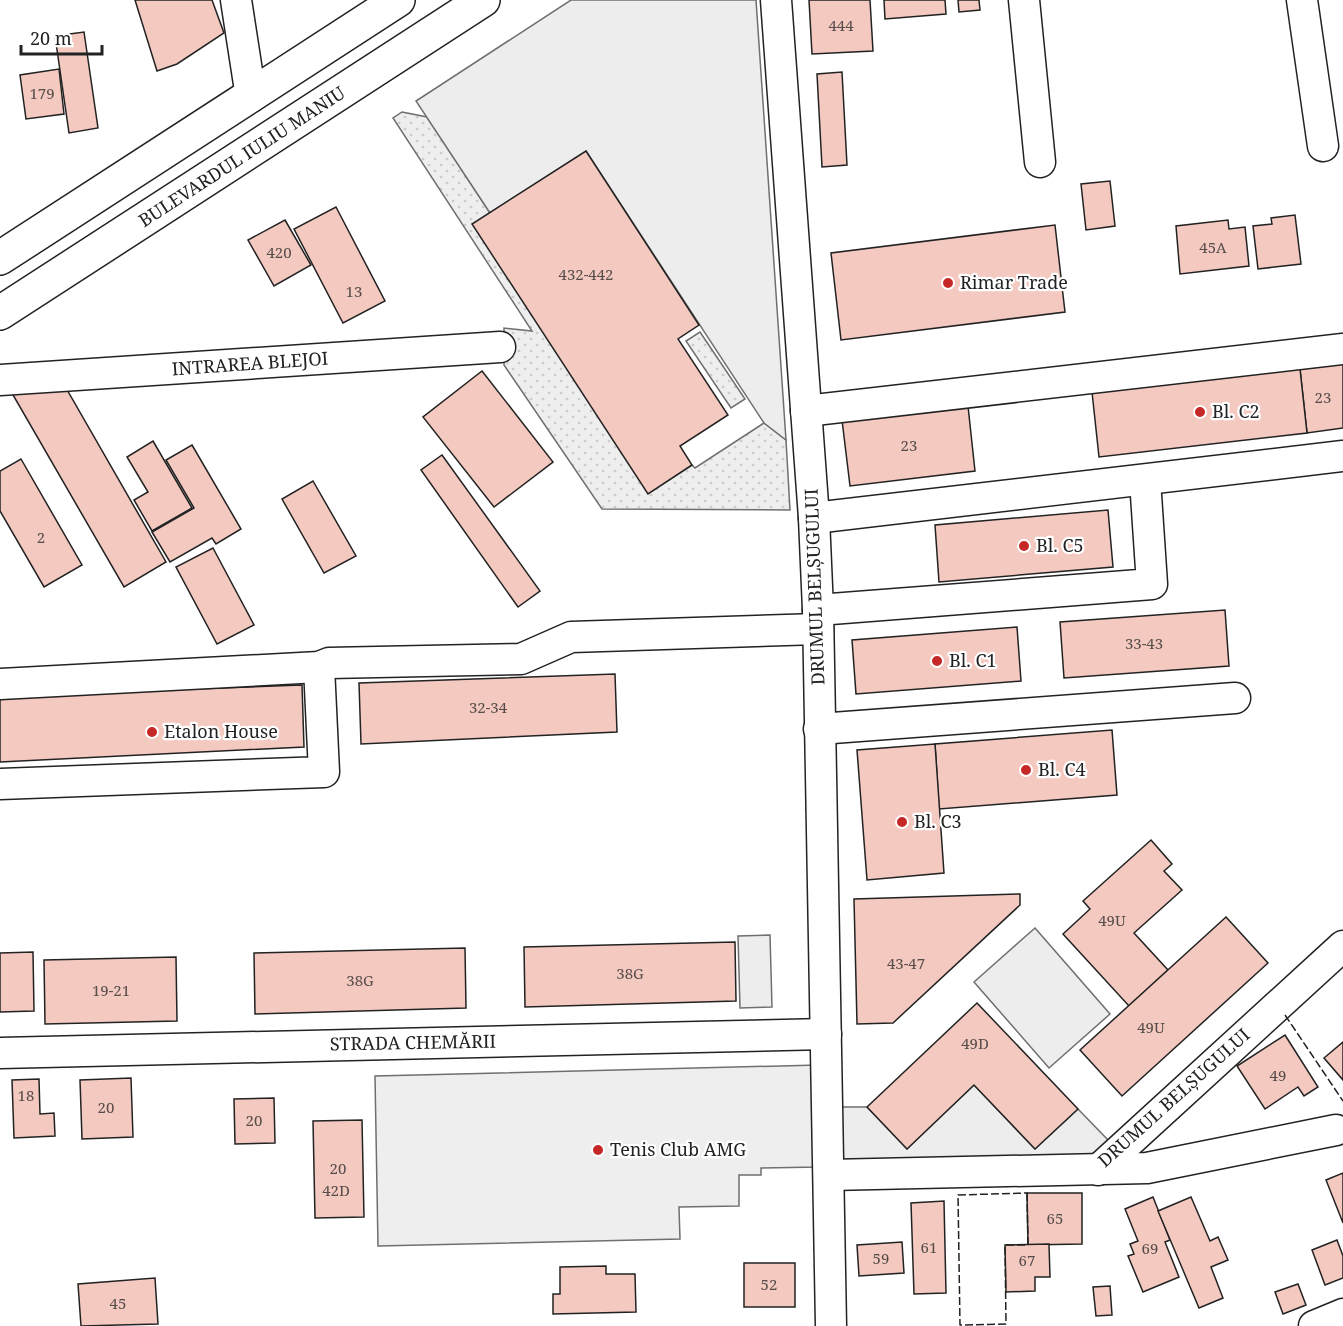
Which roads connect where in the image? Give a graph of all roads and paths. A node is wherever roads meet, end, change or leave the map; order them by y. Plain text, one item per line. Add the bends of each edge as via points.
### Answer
1 (236, 0) edge
2 (398, 0) edge
3 (483, 0) edge
4 (776, 0) edge
5 (1024, 0) edge
6 (1302, 0) edge
7 (251, 97) junction
8 (1323, 146) dead end
9 (1040, 162) dead end
10 (0, 258) edge
11 (0, 314) edge
12 (500, 346) dead end
13 (1343, 349) edge
14 (0, 381) edge
15 (806, 411) junction
16 (1343, 456) edge
17 (1145, 480) junction
18 (814, 518) junction
19 (818, 620) junction
20 (319, 667) junction
21 (0, 684) edge
22 (1235, 698) dead end
23 (819, 729) junction
24 (0, 784) edge
25 (1343, 946) edge
26 (826, 1034) junction
27 (0, 1053) edge
28 (1336, 1130) dead end
29 (1098, 1170) junction
30 (830, 1175) junction
31 (1343, 1314) edge
32 (831, 1326) edge
33 (1314, 1326) edge

1 - 7 street
2 - 7 main road
3 - 11 main road, BULEVARDUL IULIU MANIU
4 - 15 street, DRUMUL BELȘUGULUI
5 - 9 street
6 - 8 street
7 - 10 main road
12 - 14 street, INTRAREA BLEJOI
13 - 15 street
15 - 18 street, DRUMUL BELȘUGULUI
16 - 17 street
17 - 18 street
17 - 19 street via 1152,584
18 - 19 street, DRUMUL BELȘUGULUI
19 - 20 street via 571,638 521,658 328,663
19 - 23 street, DRUMUL BELȘUGULUI
20 - 21 street
20 - 24 street via 324,772
22 - 23 street
23 - 26 street, DRUMUL BELȘUGULUI
25 - 29 street, DRUMUL BELȘUGULUI
26 - 27 street, STRADA CHEMĂRII
26 - 30 street, DRUMUL BELȘUGULUI
28 - 29 street via 1147,1168
29 - 30 street, DRUMUL BELȘUGULUI
30 - 32 street, DRUMUL BELȘUGULUI
31 - 33 street

